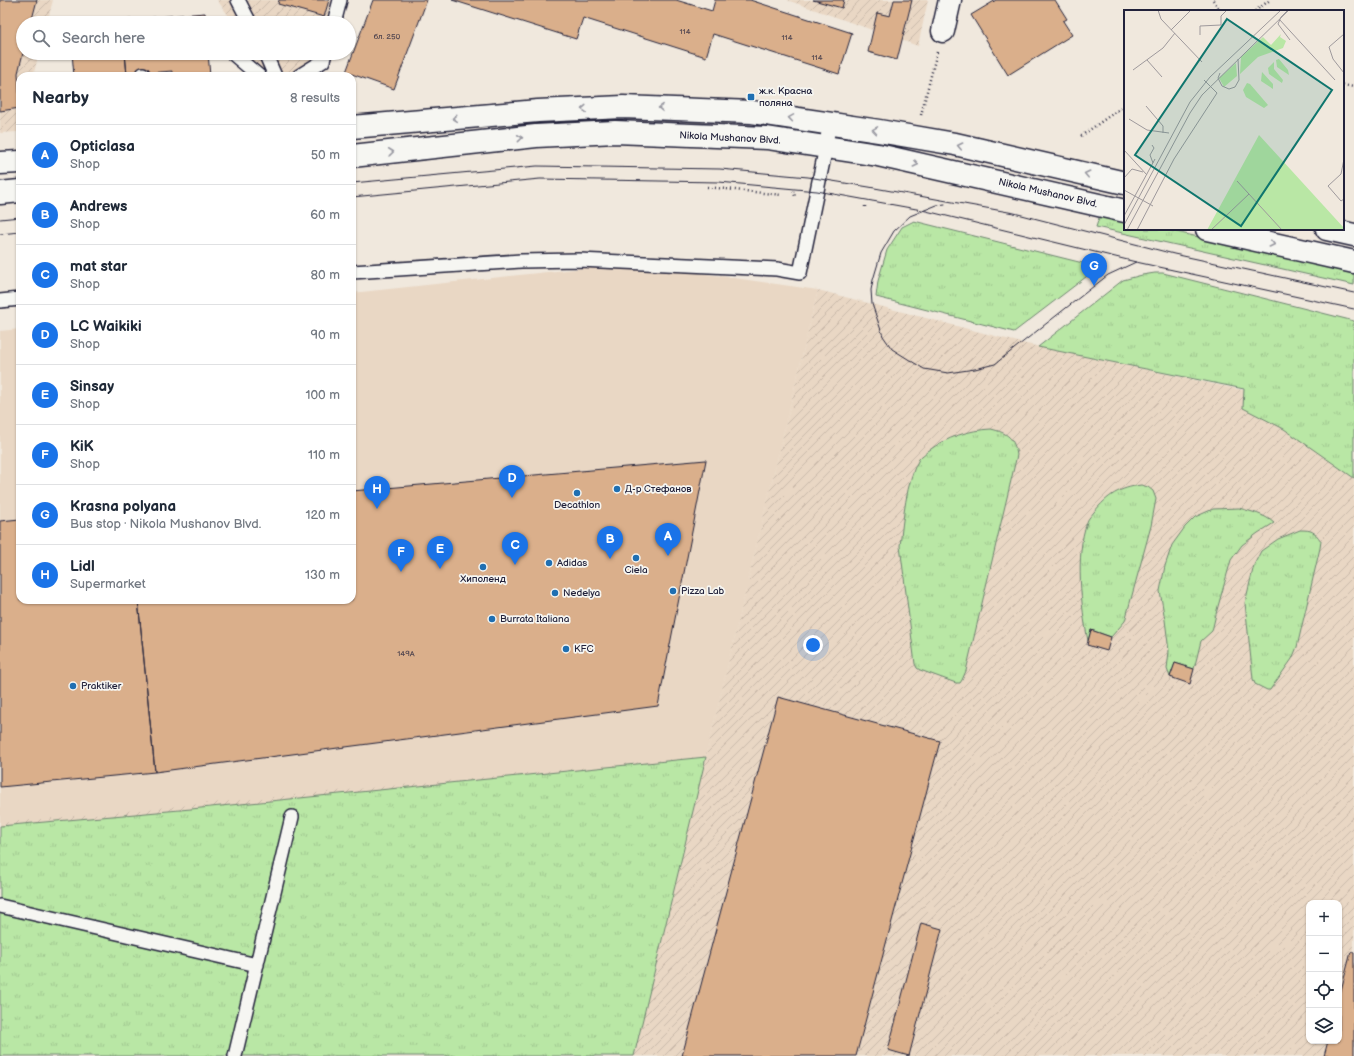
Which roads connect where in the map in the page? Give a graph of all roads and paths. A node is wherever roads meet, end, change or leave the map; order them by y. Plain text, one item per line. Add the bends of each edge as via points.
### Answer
1 (238, 0) edge
2 (340, 0) edge
3 (950, 0) edge
4 (1213, 0) edge
5 (1270, 0) edge
6 (1220, 10) edge
7 (1256, 10) edge
8 (246, 16) edge
9 (336, 16) edge
10 (942, 31) joint
11 (240, 60) edge
12 (268, 60) edge
13 (323, 60) edge
14 (254, 72) edge
15 (273, 72) edge
16 (305, 72) edge
17 (1344, 85) edge
18 (1354, 88) edge
19 (1124, 106) edge
20 (920, 118) dead end
21 (829, 124) junction
22 (356, 128) edge
23 (1081, 136) dead end
24 (826, 147) junction
25 (356, 156) edge
26 (16, 162) edge
27 (0, 163) edge
28 (1124, 183) edge
29 (707, 187) dead end
30 (16, 191) edge
31 (793, 192) dead end
32 (0, 193) edge
33 (782, 195) dead end
34 (794, 196) dead end
35 (1124, 211) edge
36 (1211, 230) edge
37 (1332, 230) edge
38 (1354, 235) edge
39 (1354, 262) edge
40 (356, 272) edge
41 (16, 299) edge
42 (0, 301) edge
43 (292, 817) dead end
44 (0, 906) edge
45 (257, 965) junction
46 (235, 1056) edge

1 - 8 lane
2 - 9 lane
3 - 10 main road
4 - 6 path
5 - 7 path
10 - 20 path
11 - 14 lane
12 - 15 lane
13 - 16 lane
17 - 18 path
19 - 23 path
21 -> 22 main road via 752,112 623,107 538,111
21 - 24 lane
28 -> 21 main road via 955,144
25 -> 24 main road, Nikola Mushanov Blvd. via 536,136 615,132 767,138
24 -> 35 main road, Nikola Mushanov Blvd. via 878,155
24 - 40 lane via 800,273 777,269 579,260 521,261
26 - 27 main road
29 - 33 path
30 - 32 main road
31 - 34 path
36 -> 39 main road
37 - 38 main road
41 - 42 lane
43 - 45 lane
44 - 45 lane
45 - 46 lane

